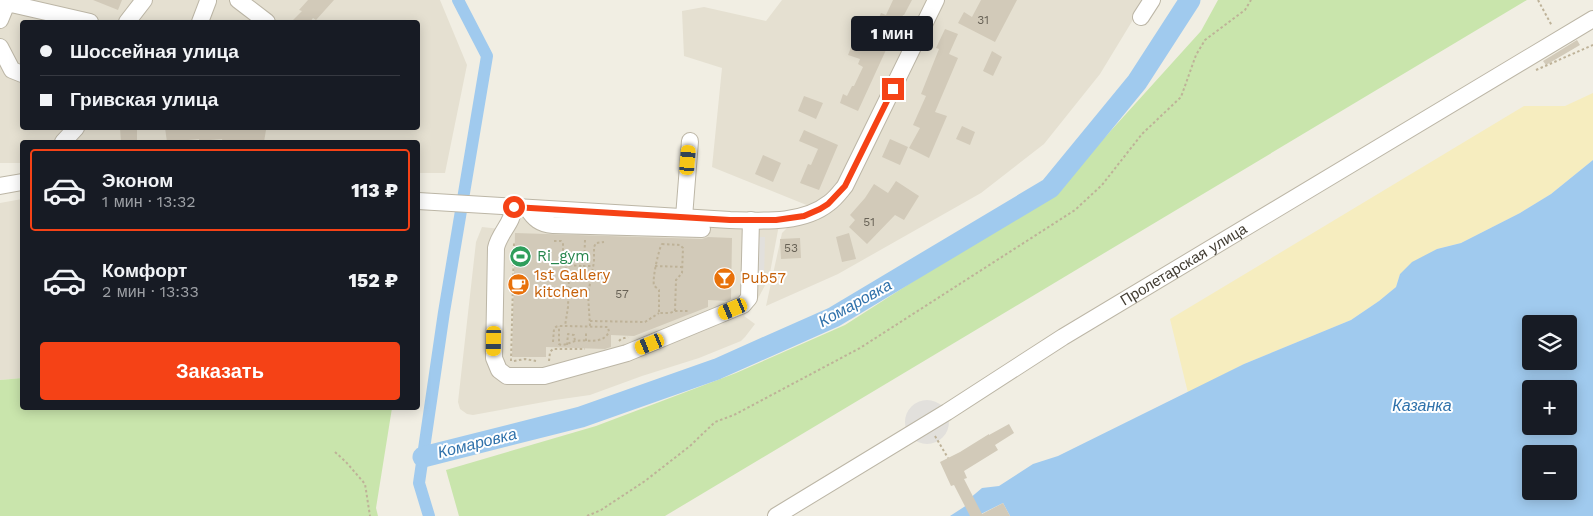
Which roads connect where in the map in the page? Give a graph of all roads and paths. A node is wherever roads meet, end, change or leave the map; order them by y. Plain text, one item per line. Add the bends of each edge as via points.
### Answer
1 (144, 0) edge
2 (209, 0) edge
3 (238, 0) edge
4 (936, 0) edge
5 (1152, 0) edge
6 (1251, 0) edge
7 (1538, 0) edge
8 (1141, 17) dead end
9 (1593, 19) edge
10 (0, 20) edge
11 (81, 20) edge
12 (129, 20) edge
13 (201, 20) edge
14 (264, 20) edge
15 (1559, 39) junction
16 (0, 47) edge
17 (20, 73) edge
18 (74, 130) edge
19 (64, 140) edge
20 (690, 141) dead end
21 (20, 182) edge
22 (0, 186) edge
23 (420, 201) edge
24 (520, 208) junction
25 (684, 217) junction
26 (754, 224) junction
27 (507, 227) junction
28 (585, 234) dead end
29 (554, 241) dead end
30 (604, 242) dead end
31 (564, 265) junction
32 (584, 266) junction
33 (594, 266) junction
34 (655, 266) junction
35 (683, 267) junction
36 (569, 288) junction
37 (588, 289) junction
38 (675, 311) junction
39 (694, 311) dead end
40 (659, 313) junction
41 (590, 321) junction
42 (559, 326) junction
43 (565, 326) junction
44 (590, 327) junction
45 (586, 331) dead end
46 (575, 341) junction
47 (586, 341) junction
48 (553, 342) dead end
49 (567, 345) junction
50 (543, 363) dead end
51 (933, 432) dead end
52 (334, 452) dead end
53 (948, 458) dead end
54 (370, 516) edge
55 (587, 516) edge
56 (776, 516) edge

1 - 12 street
2 - 13 street
3 - 14 street
4 - 26 street via 849,179 836,197 804,216
5 - 8 street
6 - 55 path via 1245,10 1205,40 1181,97 1142,134 1102,185 1075,210 860,348 715,422 645,481
7 - 15 path
9 - 15 street, Пролетарская улица
10 - 11 street via 7,3
15 - 56 street, Пролетарская улица via 1063,337 948,412
16 - 17 street via 12,70
18 - 19 street
20 - 25 street
21 - 22 street
23 - 24 street
24 - 25 street
24 - 26 street via 536,220 553,225
24 - 27 street
25 - 26 street
26 - 27 street via 749,298 745,304 629,352 538,377 507,376 495,363 496,248
27 - 50 path via 514,238 511,362 525,359
28 - 32 path
29 - 31 path via 563,243
30 - 33 path via 594,245
31 - 32 path
31 - 36 path via 569,272
32 - 33 path
33 - 37 path
34 - 35 path
34 - 35 path via 663,244 682,246
34 - 40 path via 654,286 659,290
35 - 38 path via 682,275 676,280
36 - 37 path
36 - 43 path
37 - 41 path
38 - 39 path
38 - 40 path
40 - 41 path via 646,322
41 - 44 path
42 - 43 path
42 - 48 path via 554,329
42 - 49 path via 559,344
43 - 44 path
44 - 47 path via 608,328 609,332 598,340
45 - 47 path
46 - 47 path
46 - 49 path
46 - 49 path via 574,335 568,334
51 - 53 path
52 - 54 path via 365,484

